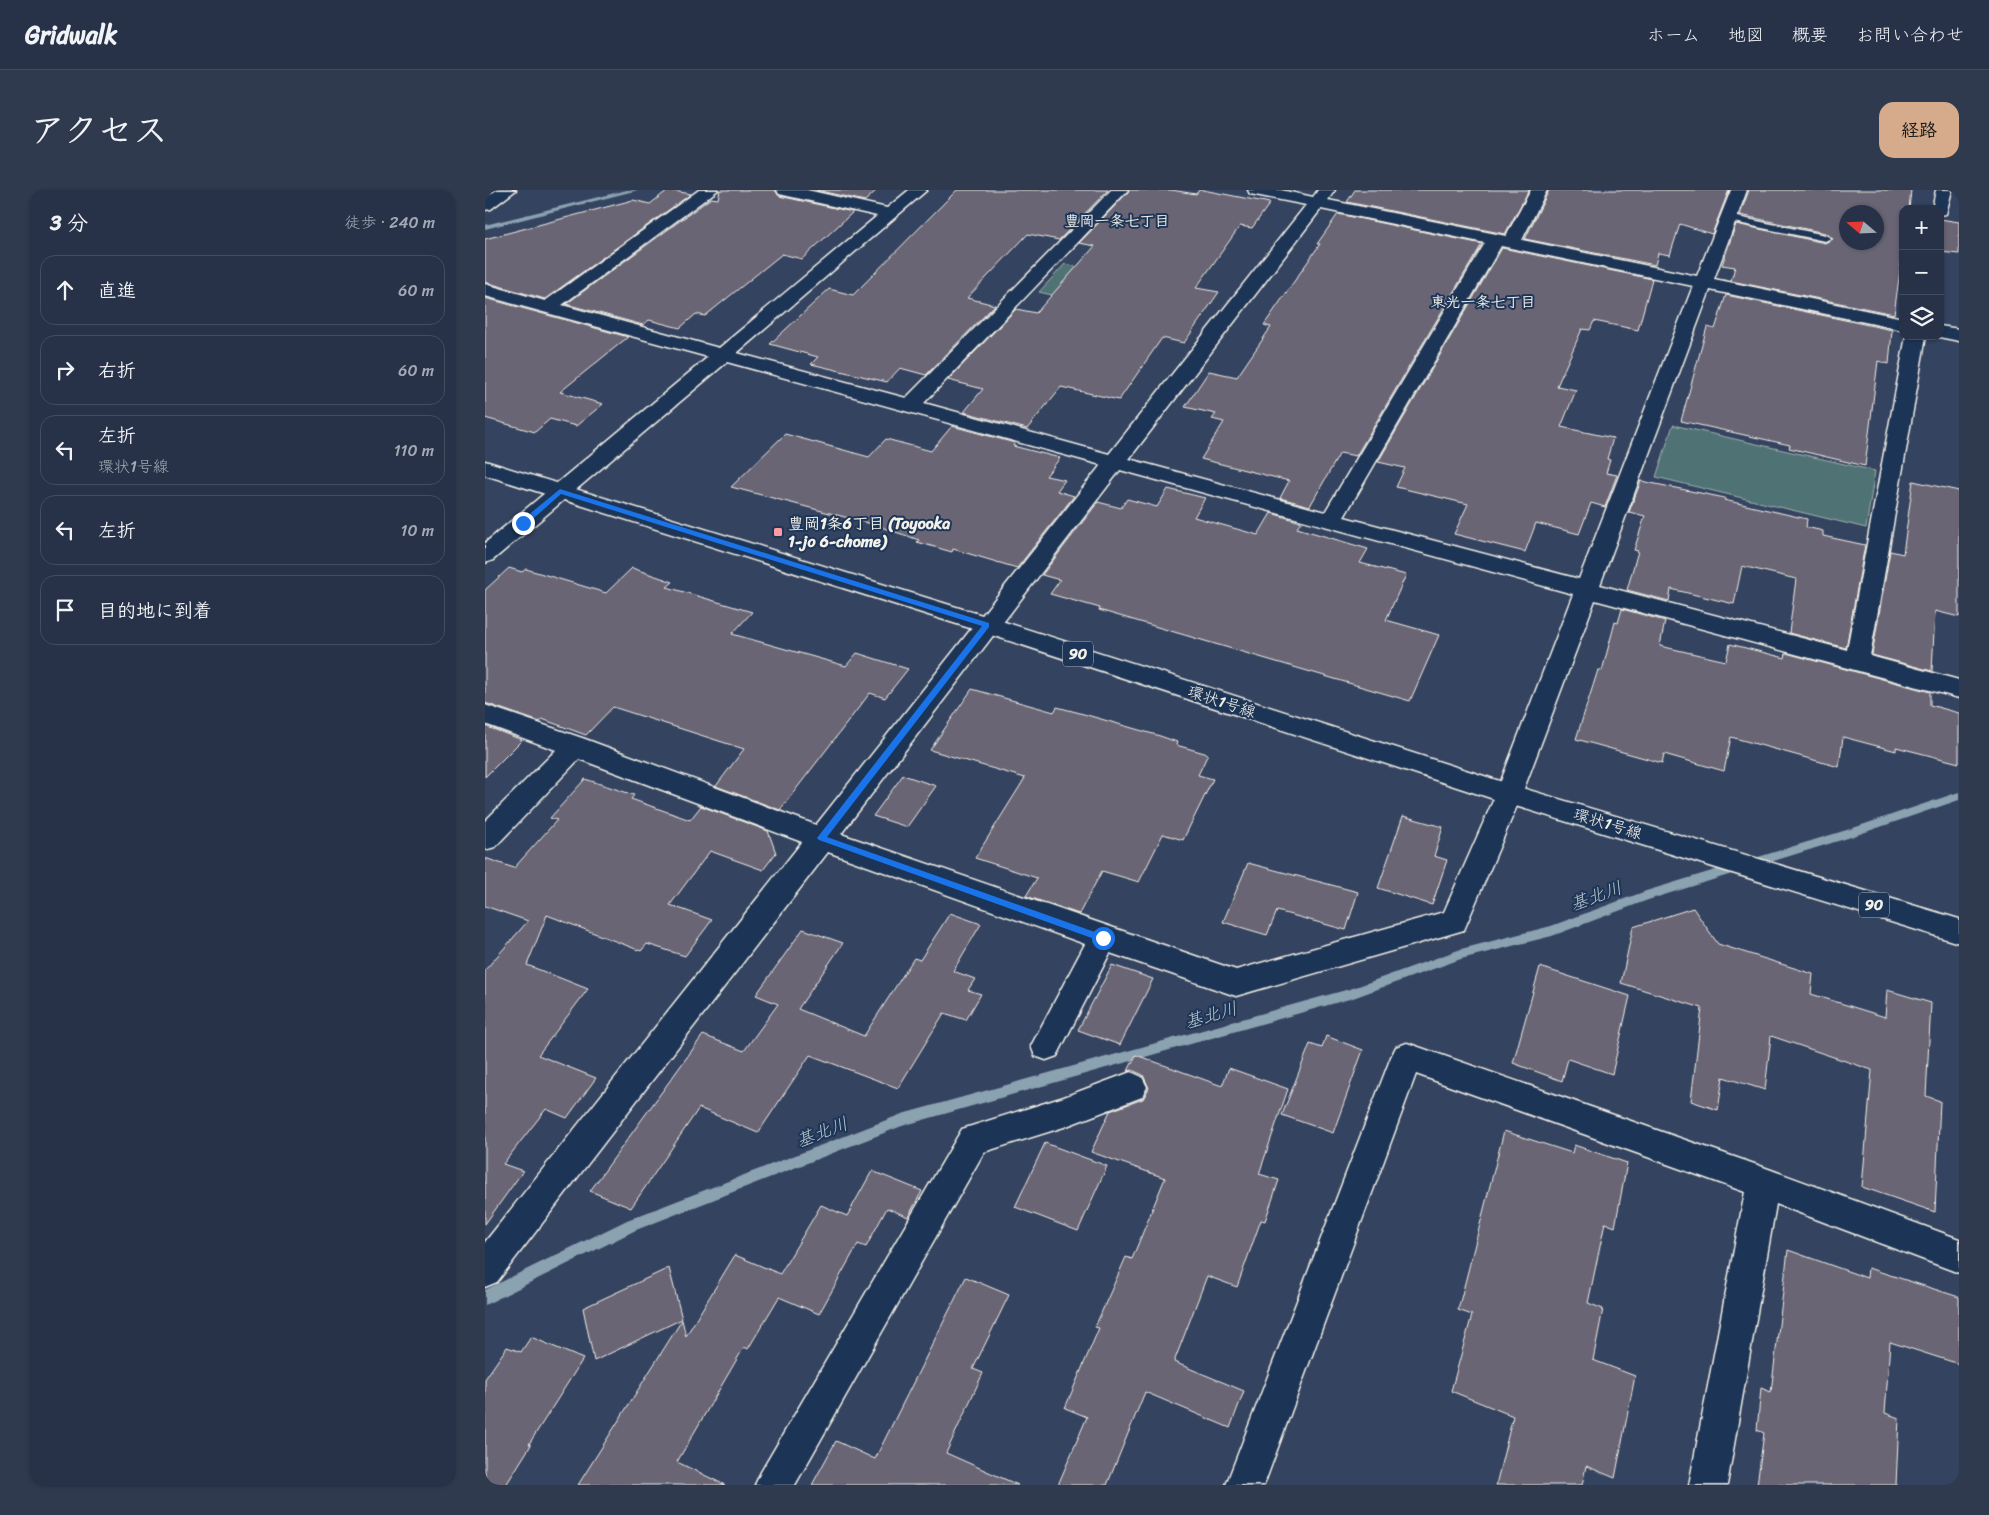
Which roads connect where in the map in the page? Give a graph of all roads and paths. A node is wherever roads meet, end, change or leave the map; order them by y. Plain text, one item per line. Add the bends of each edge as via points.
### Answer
1 (508, 190) edge
2 (710, 190) edge
3 (785, 190) edge
4 (919, 190) edge
5 (1120, 190) edge
6 (1256, 190) edge
7 (1539, 190) edge
8 (1739, 190) edge
9 (1944, 190) edge
10 (1322, 196) edge
11 (485, 205) edge
12 (1941, 205) edge
13 (891, 214) junction
14 (1728, 218) junction
15 (1825, 238) dead end
16 (1504, 241) junction
17 (1703, 281) junction
18 (485, 290) edge
19 (548, 307) junction
20 (1899, 323) edge
21 (1944, 333) edge
22 (1959, 336) edge
23 (1915, 340) edge
24 (724, 354) junction
25 (911, 405) junction
26 (1116, 462) junction
27 (485, 468) edge
28 (560, 491) junction
29 (1331, 521) junction
30 (485, 556) edge
31 (1586, 590) junction
32 (987, 625) junction
33 (1857, 662) junction
34 (1959, 689) edge
35 (485, 714) edge
36 (576, 746) junction
37 (1509, 794) junction
38 (821, 838) junction
39 (485, 839) edge
40 (1959, 932) edge
41 (1103, 938) junction
42 (1046, 1046) dead end
43 (1131, 1087) dead end
44 (1763, 1183) junction
45 (1959, 1256) edge
46 (493, 1260) edge
47 (774, 1485) edge
48 (1245, 1485) edge
49 (1708, 1485) edge

1 - 11 street
2 - 19 street
3 - 13 street
4 - 13 street
5 - 25 street
6 - 10 street
7 - 16 street
8 - 14 street
9 - 12 street
10 - 16 street
10 - 26 street
13 - 24 street
14 - 15 lane
14 - 17 street
16 - 17 street
16 - 29 street
17 - 20 street
17 - 31 street
18 - 19 street
19 - 24 street
21 - 22 street
23 - 33 street
24 - 25 street
24 - 28 street
25 - 26 street
26 - 29 street
26 - 32 street
27 - 28 street, 環状1号線 / 90
28 - 30 street
28 - 32 street, 環状1号線 / 90
29 - 31 street
31 - 33 street
31 - 37 street
32 - 37 street, 環状1号線 / 90
32 - 38 street
33 - 34 street
35 - 36 street
36 - 38 street
36 - 39 street
37 - 40 street, 環状1号線 / 90
37 - 41 street via 1454,921 1236,982
38 - 41 street
38 - 46 street
41 - 42 street
43 - 47 street via 973,1140
44 - 45 street
44 - 48 street via 1407,1057
44 - 49 street

